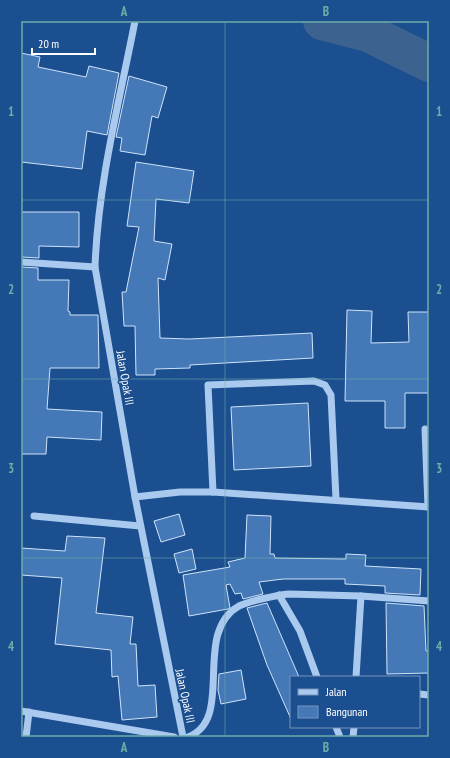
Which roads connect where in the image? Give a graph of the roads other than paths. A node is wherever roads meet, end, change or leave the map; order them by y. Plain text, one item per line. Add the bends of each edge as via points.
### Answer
1 (135, 24) edge
2 (21, 262) edge
3 (95, 267) junction
4 (425, 429) dead end
5 (213, 492) junction
6 (135, 497) junction
7 (336, 500) junction
8 (429, 507) edge
9 (34, 516) dead end
10 (140, 526) junction
11 (279, 595) junction
12 (361, 596) junction
13 (429, 601) edge
14 (317, 676) edge
15 (356, 676) edge
16 (21, 711) edge
17 (29, 712) junction
18 (26, 737) edge
19 (174, 737) edge
20 (183, 737) edge
21 (188, 737) edge

1 - 3 street, Jalan Opak III via 104,169 96,232
2 - 3 street
3 - 6 street, Jalan Opak III
4 - 8 street
5 - 6 street via 180,492
5 - 7 street
5 - 7 street via 208,385 314,381 325,385 331,395
6 - 10 street, Jalan Opak III
7 - 8 street
9 - 10 street
10 - 20 street, Jalan Opak III
11 - 12 street
11 - 14 street via 300,631
11 - 21 street via 239,606 222,625 212,667 211,713 197,734
12 - 13 street
12 - 15 street
16 - 17 street
17 - 18 street
17 - 19 street

